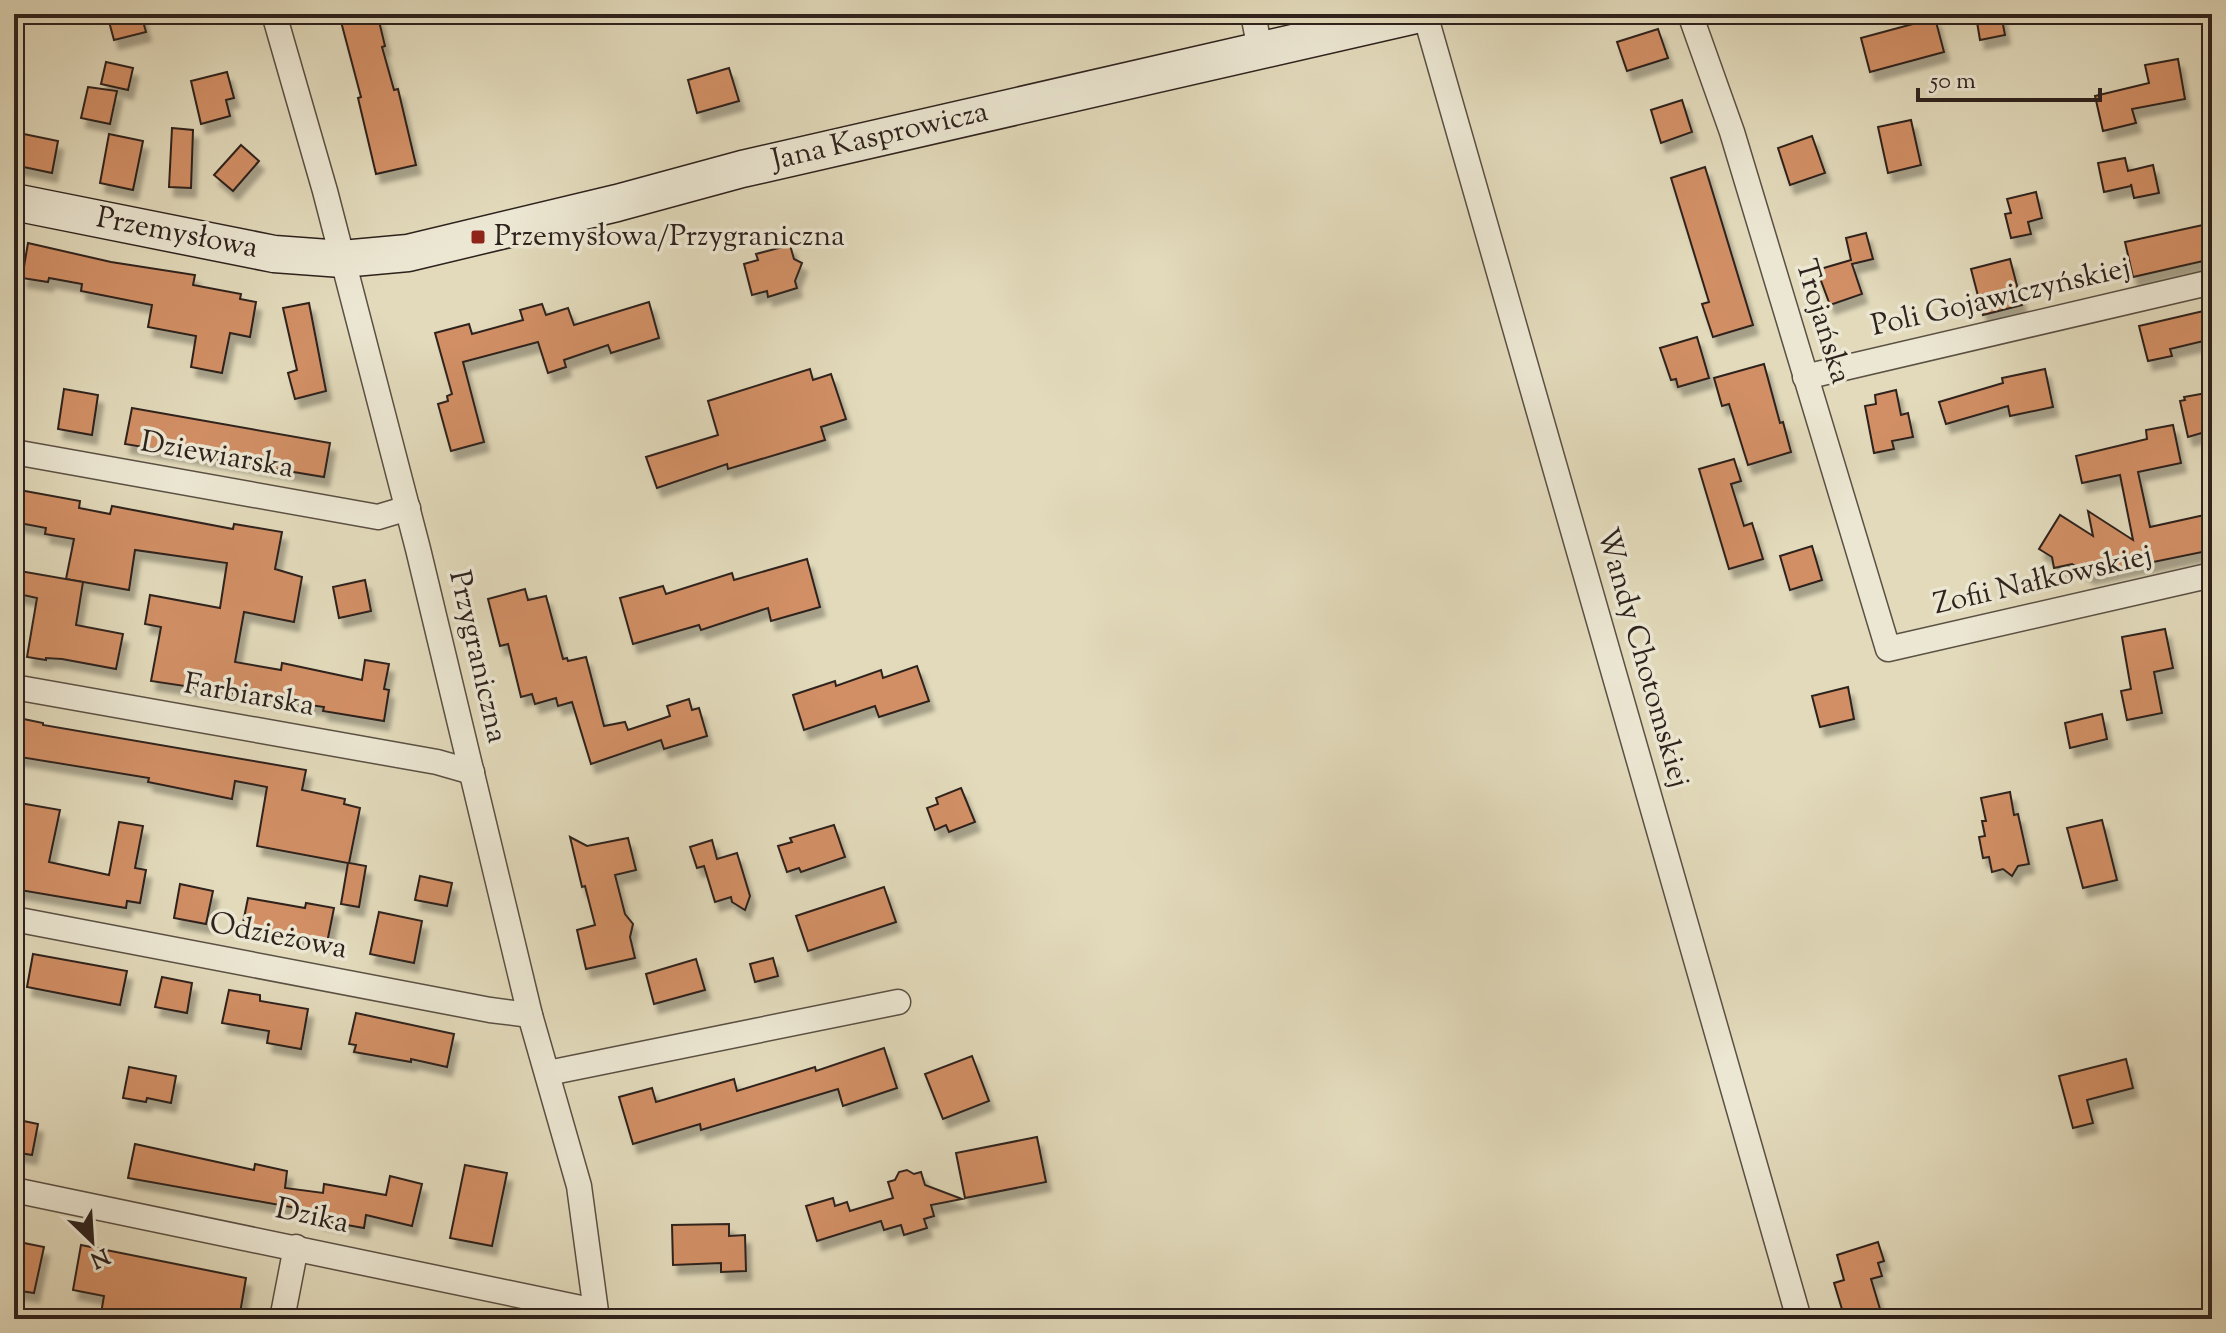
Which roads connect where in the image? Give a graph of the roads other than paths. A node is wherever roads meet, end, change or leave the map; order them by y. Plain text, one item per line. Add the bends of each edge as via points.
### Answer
1 (274, 14) edge
2 (1253, 14) edge
3 (1422, 14) edge
4 (1690, 14) edge
5 (1260, 50) junction
6 (14, 202) edge
7 (342, 259) junction
8 (2212, 282) edge
9 (1805, 377) junction
10 (14, 452) edge
11 (408, 508) junction
12 (2212, 575) edge
13 (1888, 649) joint
14 (14, 687) edge
15 (472, 772) junction
16 (14, 919) edge
17 (898, 1002) dead end
18 (530, 1015) junction
19 (548, 1073) junction
20 (14, 1190) edge
21 (296, 1247) junction
22 (596, 1315) edge
23 (282, 1319) edge
24 (1799, 1319) edge

1 - 7 street, Przygraniczna
2 - 5 street
3 - 5 street, Jana Kasprowicza
3 - 24 street, Wandy Chotomskiej
4 - 9 street, Trojańska via 1732,132
5 - 7 street, Jana Kasprowicza via 742,169 417,252
6 - 7 street, Przemysłowa via 274,254
7 - 11 street, Przygraniczna
8 - 9 street, Poli Gojawiczyńskiej
9 - 13 street, Trojańska
10 - 11 street, Dziewiarska via 378,517
11 - 15 street, Przygraniczna
12 - 13 street, Zofii Nałkowskiej
14 - 15 street, Farbiarska
15 - 18 street, Przygraniczna
16 - 18 street, Odzieżowa
17 - 19 street
18 - 19 street, Przygraniczna
19 - 22 street, Przygraniczna via 579,1186
20 - 21 street, Dzika
21 - 22 street, Dzika
21 - 23 street

